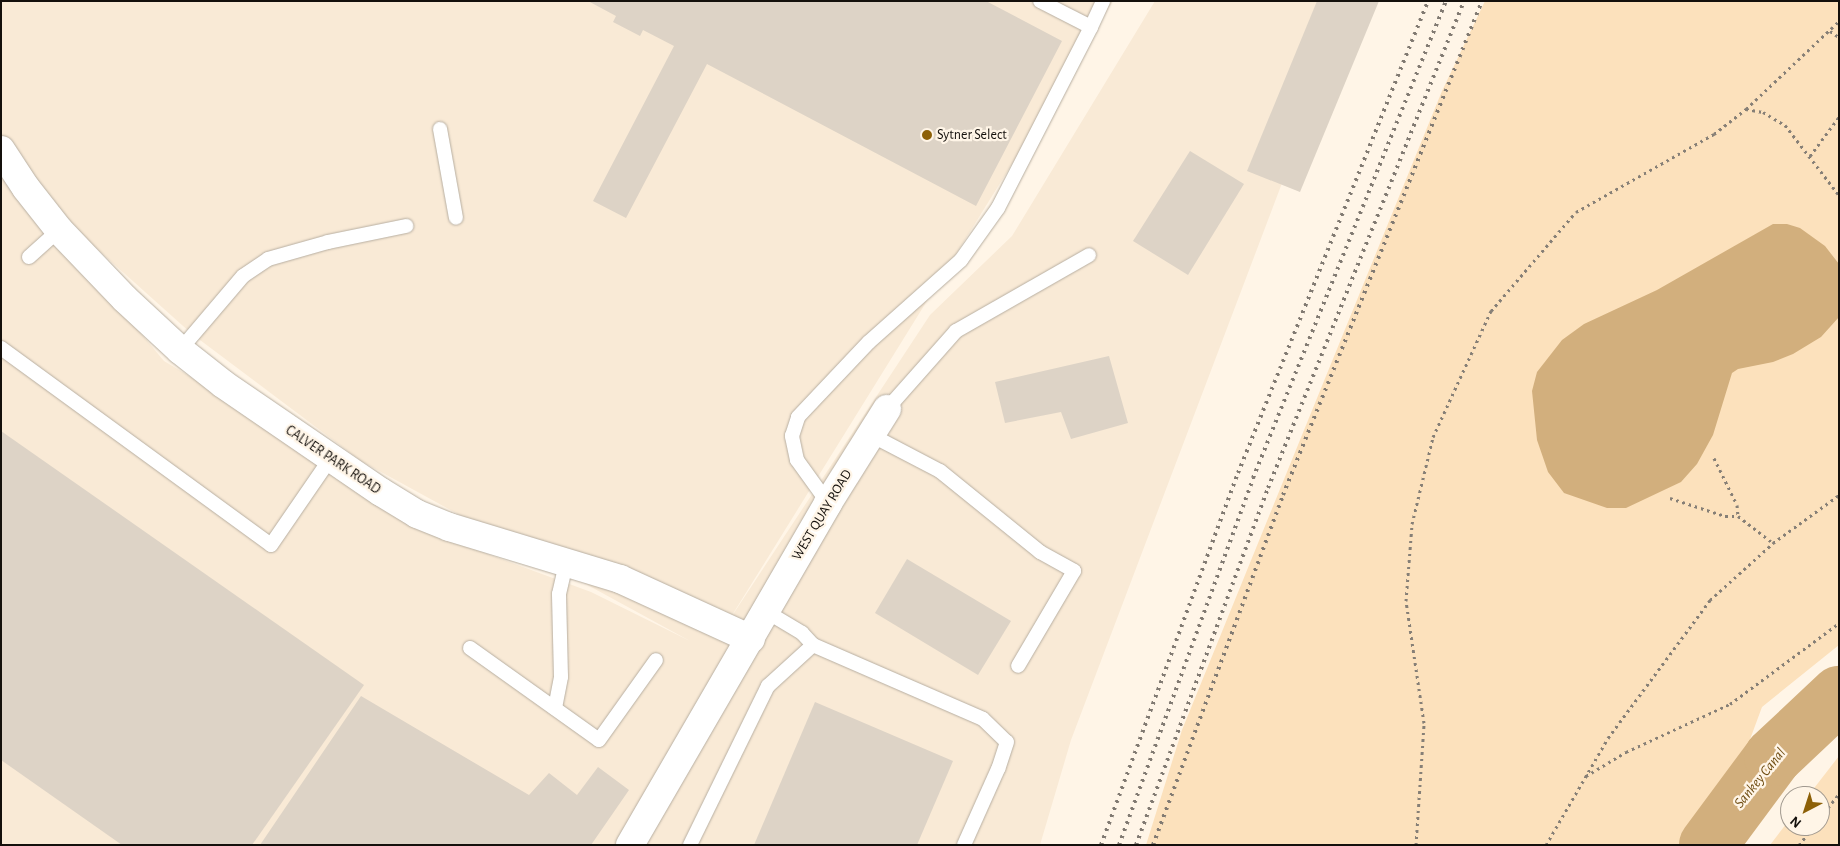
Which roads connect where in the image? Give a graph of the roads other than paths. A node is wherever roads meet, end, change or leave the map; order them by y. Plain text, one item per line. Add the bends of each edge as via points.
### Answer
1 (1040, 1) edge
2 (1103, 1) edge
3 (1090, 27) junction
4 (440, 129) dead end
5 (1, 150) edge
6 (456, 218) dead end
7 (406, 226) dead end
8 (59, 230) junction
9 (1089, 256) dead end
10 (28, 257) dead end
11 (1, 348) edge
12 (180, 350) junction
13 (887, 409) joint
14 (871, 435) junction
15 (330, 459) junction
16 (828, 503) junction
17 (566, 563) junction
18 (767, 612) junction
19 (751, 639) junction
20 (813, 645) junction
21 (470, 648) dead end
22 (656, 660) dead end
23 (1018, 666) dead end
24 (554, 708) junction
25 (630, 845) edge
26 (690, 845) edge
27 (964, 845) edge

1 - 3 lane
2 - 3 lane
3 - 16 lane via 998,208 961,260 869,342 798,417 792,436 797,460
4 - 6 lane
5 - 8 street, CALVER PARK ROAD
7 - 12 lane via 328,242 268,259 243,276
8 - 10 lane
8 - 12 street, CALVER PARK ROAD via 125,299
9 - 13 lane, WEST QUAY ROAD via 956,331
11 - 15 lane via 271,544
12 - 15 street, CALVER PARK ROAD
13 - 14 street, WEST QUAY ROAD
14 - 16 street, WEST QUAY ROAD
14 - 23 lane via 940,471 1040,552 1074,570
15 - 17 street, CALVER PARK ROAD via 416,514
16 - 18 street, WEST QUAY ROAD
17 - 19 street, CALVER PARK ROAD via 620,578
17 - 24 lane via 558,603 561,677
18 - 19 street, WEST QUAY ROAD
18 - 20 lane via 802,633
19 - 25 street, WEST QUAY ROAD
20 - 26 lane via 768,686
20 - 27 lane via 983,719 1007,742
21 - 24 lane
22 - 24 lane via 599,740

